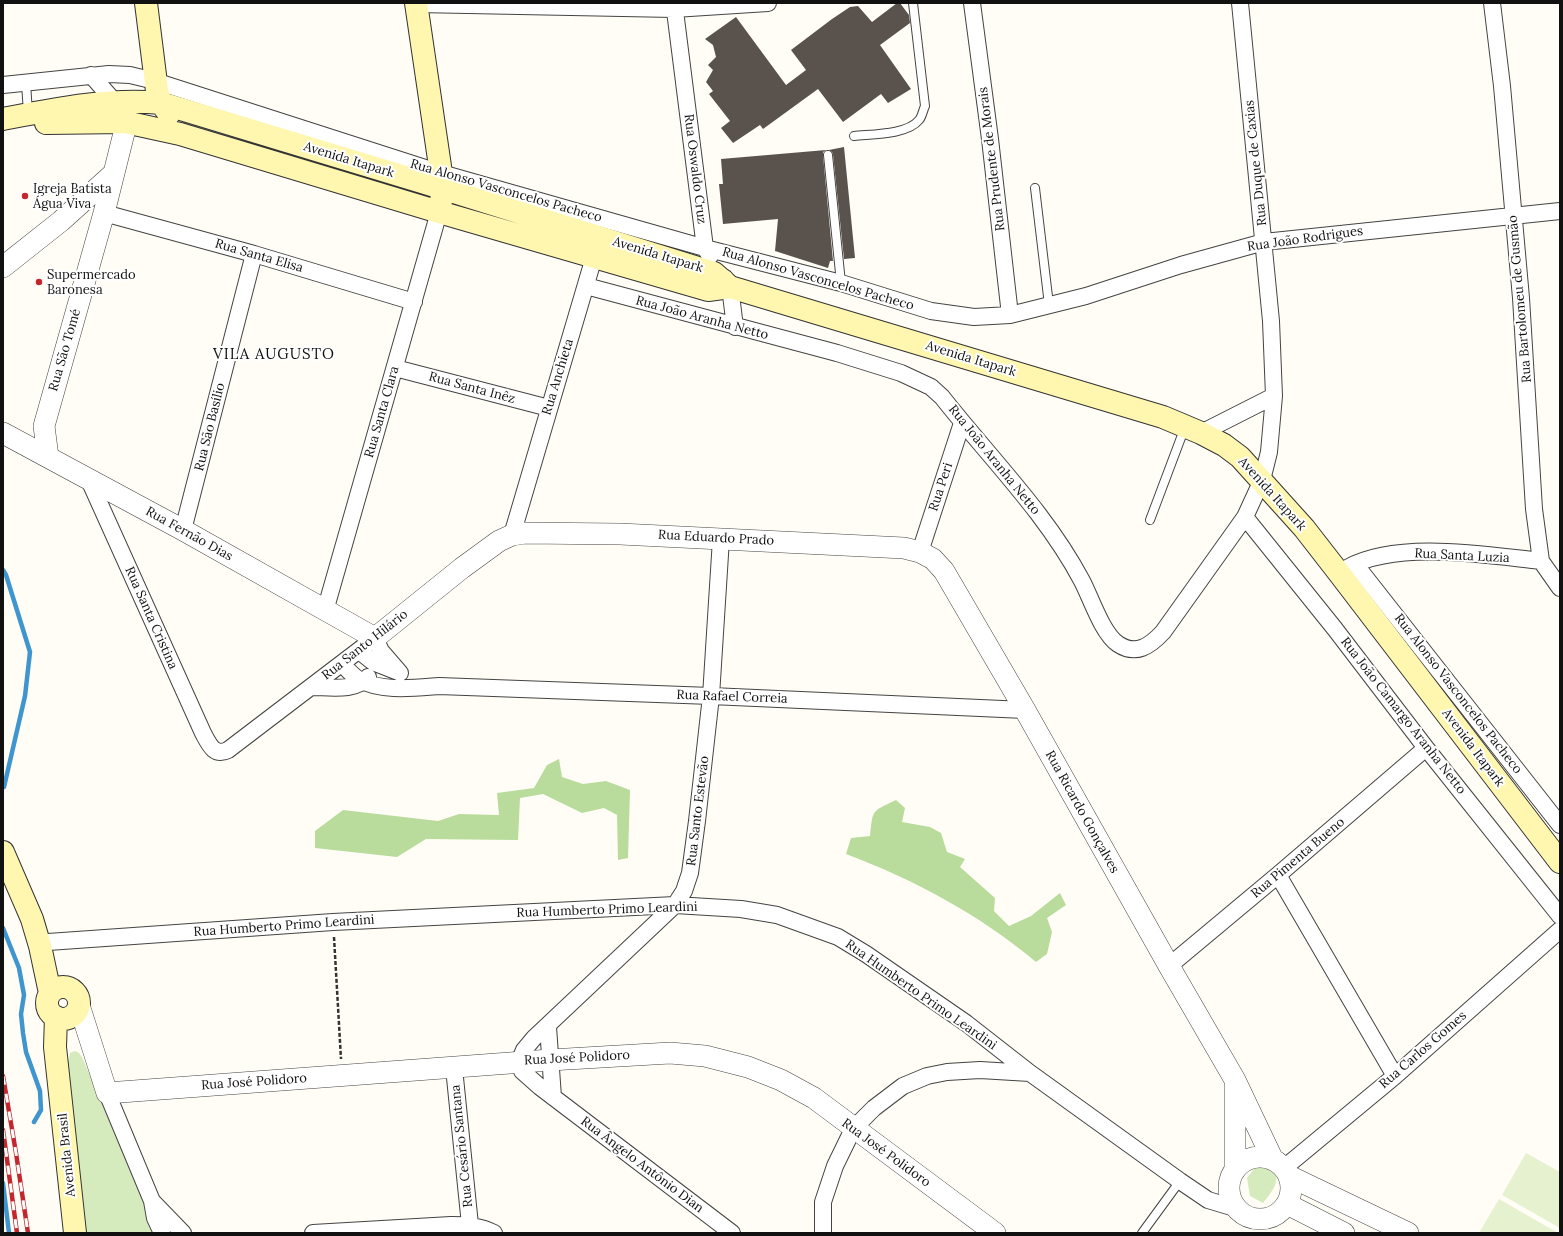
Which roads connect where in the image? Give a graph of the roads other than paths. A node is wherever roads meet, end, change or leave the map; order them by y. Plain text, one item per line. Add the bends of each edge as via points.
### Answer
1 (146, 3) edge
2 (416, 3) edge
3 (768, 3) edge
4 (913, 3) edge
5 (972, 3) edge
6 (1240, 3) edge
7 (1492, 3) edge
8 (604, 5) edge
9 (674, 6) edge
10 (91, 75) junction
11 (155, 81) junction
12 (26, 83) junction
13 (3, 85) edge
14 (114, 101) junction
15 (161, 103) junction
16 (28, 114) junction
17 (3, 119) edge
18 (125, 122) junction
19 (3, 123) edge
20 (180, 134) junction
21 (854, 136) dead end
22 (828, 155) dead end
23 (114, 174) junction
24 (338, 181) junction
25 (442, 181) junction
26 (1035, 188) dead end
27 (1560, 210) edge
28 (439, 212) junction
29 (104, 213) junction
30 (1513, 216) junction
31 (61, 221) junction
32 (600, 238) junction
33 (95, 241) junction
34 (1264, 242) junction
35 (705, 248) junction
36 (254, 254) junction
37 (3, 267) edge
38 (841, 283) junction
39 (586, 286) junction
40 (730, 287) junction
41 (414, 302) junction
42 (1049, 305) junction
43 (1010, 315) junction
44 (735, 327) junction
45 (394, 368) junction
46 (1274, 396) junction
47 (549, 408) junction
48 (962, 423) junction
49 (44, 426) junction
50 (1193, 429) junction
51 (12, 438) edge
52 (48, 458) junction
53 (89, 480) junction
54 (1262, 480) junction
55 (1245, 517) junction
56 (1150, 520) dead end
57 (183, 530) junction
58 (512, 535) junction
59 (720, 538) junction
60 (920, 552) junction
61 (1541, 561) junction
62 (1347, 568) junction
63 (1560, 588) edge
64 (325, 611) junction
65 (375, 638) junction
66 (359, 651) junction
67 (373, 662) junction
68 (342, 664) junction
69 (400, 673) junction
70 (364, 682) junction
71 (439, 686) junction
72 (311, 687) junction
73 (711, 696) junction
74 (1025, 710) junction
75 (1426, 748) junction
76 (218, 752) joint
77 (1560, 825) edge
78 (3, 852) edge
79 (1559, 860) edge
80 (1278, 875) junction
81 (675, 905) junction
82 (1560, 916) edge
83 (1560, 930) edge
84 (44, 944) junction
85 (1169, 966) junction
86 (65, 1007) junction
87 (548, 1027) junction
88 (550, 1060) junction
89 (519, 1062) junction
90 (454, 1068) junction
91 (1030, 1073) junction
92 (1395, 1076) junction
93 (1235, 1080) junction
94 (107, 1093) junction
95 (553, 1097) junction
96 (853, 1129) junction
97 (1282, 1168) junction
98 (1235, 1170) junction
99 (1180, 1181) junction
100 (152, 1201) junction
101 (1287, 1204) junction
102 (1244, 1217) edge
103 (470, 1224) junction
104 (75, 1233) edge
105 (162, 1233) edge
106 (183, 1233) edge
107 (313, 1233) edge
108 (494, 1233) edge
109 (732, 1233) edge
110 (824, 1233) edge
111 (995, 1233) edge
112 (1142, 1233) edge
113 (1344, 1233) edge
114 (1408, 1233) edge

1 - 11 main road
2 - 8 street
2 - 25 main road
3 - 9 street
4 - 21 lane via 925,106 919,120 909,128 896,132
5 - 43 street, Rua Prudente de Morais
6 - 34 street, Rua Duque de Caxias
7 - 30 street, Rua Bartolomeu de Gusmão
8 - 9 street
9 - 35 street, Rua Oswaldo Cruz
10 - 11 street, Rua Alonso Vasconcelos Pacheco via 130,75
10 - 12 street, Rua Alonso Vasconcelos Pacheco
10 - 14 street
11 - 15 main road
11 - 25 street, Rua Alonso Vasconcelos Pacheco
12 - 13 street, Rua Alonso Vasconcelos Pacheco
12 - 16 lane
14 - 15 main road, Avenida Itapark
14 - 16 main road, Avenida Itapark
14 - 18 street
15 - 20 main road
15 - 25 main road, Avenida Itapark
16 - 17 main road, Avenida Itapark
18 - 19 main road, Avenida Itapark
18 - 20 main road, Avenida Itapark
18 - 23 street, Rua São Tomé
20 - 24 main road, Avenida Itapark
22 - 38 lane
23 - 29 street, Rua São Tomé
23 - 31 street
24 - 25 main road via 421,200 433,198
24 - 28 main road, Avenida Itapark
25 - 28 main road
25 - 32 main road, Avenida Itapark
26 - 42 lane
27 - 30 street, Rua João Rodrigues
28 - 32 main road, Avenida Itapark
28 - 41 street, Rua Santa Clara
29 - 33 street, Rua São Tomé
29 - 36 street, Rua Santa Elisa
30 - 34 street, Rua João Rodrigues
30 - 61 street, Rua Bartolomeu de Gusmão via 1523,321 1534,509
31 - 33 street via 85,222 91,226
31 - 37 street
32 - 35 street, Rua Alonso Vasconcelos Pacheco
32 - 39 street, Rua Anchieta
32 - 40 main road, Avenida Itapark via 714,273
33 - 49 street, Rua São Tomé
34 - 42 street, Rua João Rodrigues
34 - 46 street, Rua Duque de Caxias
35 - 38 street, Rua Alonso Vasconcelos Pacheco
35 - 40 street, Rua Oswaldo Cruz
36 - 41 street, Rua Santa Elisa
36 - 57 street, Rua São Basílio
38 - 43 street, Rua Alonso Vasconcelos Pacheco via 931,311 974,317
39 - 44 street, Rua João Aranha Netto
39 - 47 street, Rua Anchieta
40 - 44 street, Rua Oswaldo Cruz
40 - 50 main road, Avenida Itapark via 1163,417
41 - 45 street, Rua Santa Clara
42 - 43 street, Rua João Rodrigues
44 - 48 street, Rua João Aranha Netto via 837,353 901,373 931,387
45 - 47 street, Rua Santa Inêz
45 - 64 street, Rua Santa Clara
46 - 50 street
46 - 54 street, Rua Duque de Caxias via 1269,452
47 - 58 street, Rua Anchieta
48 - 55 street, Rua João Aranha Netto via 1060,542 1109,635 1125,647 1142,648 1153,643
48 - 60 street, Rua Peri
49 - 51 street
49 - 52 street, Rua São Tomé
50 - 54 main road, Avenida Itapark via 1224,445 1240,457
50 - 56 lane
51 - 52 street, Rua Fernão Dias
52 - 53 street, Rua Fernão Dias
53 - 57 street, Rua Fernão Dias
53 - 76 street, Rua Santa Cristina via 208,744
54 - 55 street, Rua João Aranha Netto
54 - 62 main road, Avenida Itapark
55 - 75 street, Rua João Camargo Aranha Netto
57 - 64 street, Rua Fernão Dias
58 - 59 street, Rua Eduardo Prado via 620,534
58 - 65 street, Rua Santo Hilário via 499,540 473,559
59 - 60 street, Rua Eduardo Prado via 887,546
59 - 73 street, Rua Santo Estevão
60 - 74 street, Rua Ricardo Gonçalves via 933,559 944,571
61 - 62 street, Rua Santa Luzia via 1452,552 1414,552 1380,557
61 - 63 street, Rua Bartolomeu de Gusmão
62 - 77 street, Rua Alonso Vasconcelos Pacheco
62 - 79 main road, Avenida Itapark
64 - 65 street, Rua Fernão Dias
65 - 66 street, Rua Santo Hilário
65 - 69 street via 381,651
66 - 67 street, Rua Rafael Correia
66 - 68 street, Rua Santo Hilário
67 - 69 street, Rua Rafael Correia
67 - 70 street
68 - 70 street, Rua Rafael Correia
68 - 72 street, Rua Santo Hilário
69 - 71 street, Rua Rafael Correia
70 - 71 street, Rua Rafael Correia via 398,688
70 - 72 street via 346,687
71 - 73 street, Rua Rafael Correia
72 - 76 street, Rua Santo Hilário via 228,750
73 - 74 street, Rua Rafael Correia
73 - 81 street, Rua Santo Estevão via 690,873 684,892
74 - 85 street, Rua Ricardo Gonçalves
75 - 80 street, Rua Pimenta Bueno
75 - 82 street, Rua João Camargo Aranha Netto
78 - 84 main road
80 - 85 street, Rua Pimenta Bueno
80 - 92 street
81 - 84 street, Rua Humberto Primo Leardini via 333,922
81 - 87 street, Rua Santo Estevão
81 - 91 street, Rua Humberto Primo Leardini via 741,909 777,915 838,938 914,986
83 - 92 street, Rua Carlos Gomes
84 - 86 main road
85 - 93 street, Rua Ricardo Gonçalves
86 - 94 street
86 - 104 main road, Avenida Brasil via 55,1047
87 - 88 street
87 - 89 street, Rua Santo Estevão via 524,1050
88 - 89 street, Rua José Polidoro
88 - 95 street
88 - 96 street, Rua José Polidoro via 670,1053 705,1056 748,1067 780,1080 814,1098
89 - 90 street, Rua José Polidoro
89 - 95 street, Rua Ângelo Antônio Dian via 522,1071
90 - 94 street, Rua José Polidoro
90 - 103 street, Rua Cesário Santana
91 - 96 street via 980,1070 927,1076 903,1086 874,1108
91 - 99 street, Rua Humberto Primo Leardini
92 - 97 street, Rua Carlos Gomes
93 - 97 street, Rua Ricardo Gonçalves
93 - 98 street
94 - 100 street
95 - 109 street, Rua Ângelo Antônio Dian
96 - 110 street via 835,1166 823,1202
96 - 111 street, Rua José Polidoro
97 - 98 street via 1265,1157 1252,1158
97 - 101 street via 1291,1185
97 - 114 street
98 - 102 street via 1229,1186
99 - 102 street, Rua Humberto Primo Leardini via 1208,1200
99 - 112 lane
100 - 105 street via 155,1218
100 - 106 street
101 - 102 street via 1281,1211 1266,1218
101 - 113 street
103 - 107 street
103 - 108 street

